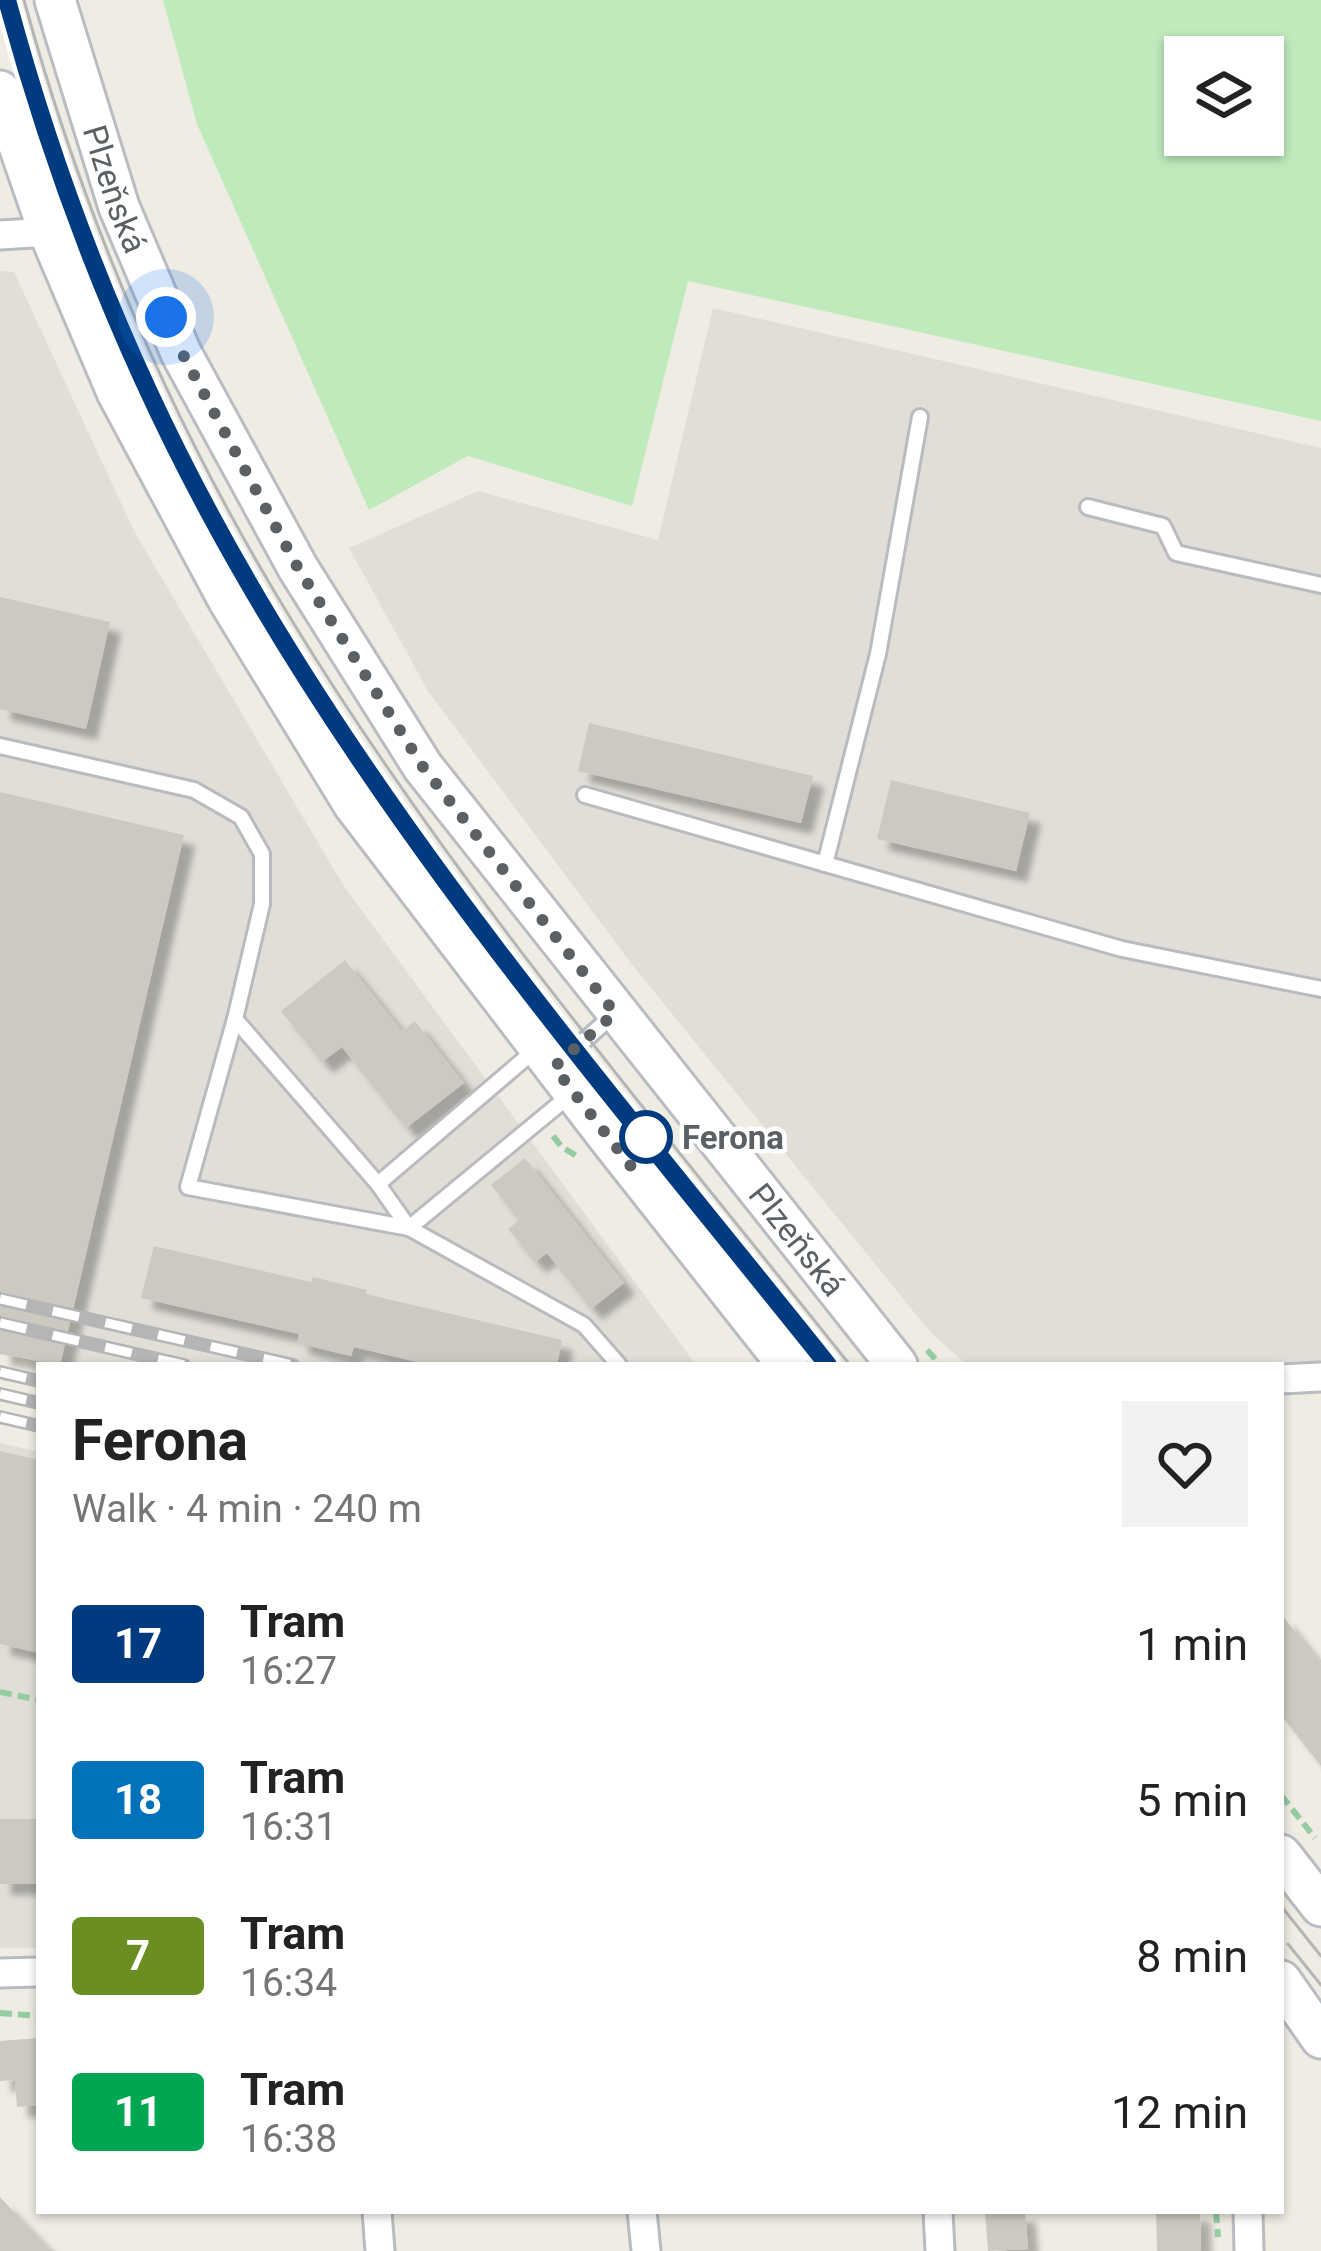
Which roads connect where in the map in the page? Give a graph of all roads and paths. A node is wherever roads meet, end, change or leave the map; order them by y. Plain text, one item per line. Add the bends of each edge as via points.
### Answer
1 (55, 0) edge
2 (0, 91) edge
3 (49, 232) junction
4 (0, 235) edge
5 (920, 417) dead end
6 (1088, 508) dead end
7 (1321, 585) edge
8 (0, 746) edge
9 (586, 795) dead end
10 (825, 864) junction
11 (1321, 989) edge
12 (615, 1013) junction
13 (235, 1019) junction
14 (555, 1069) junction
15 (377, 1184) junction
16 (409, 1228) junction
17 (616, 1362) edge
18 (786, 1362) edge
19 (895, 1362) edge
20 (1321, 1377) edge
21 (1284, 1379) edge
22 (0, 1692) edge
23 (36, 1699) edge
24 (1284, 1799) edge
25 (1321, 1846) edge
26 (1284, 1859) edge
27 (1321, 1906) edge
28 (0, 1972) edge
29 (36, 1972) edge
30 (1284, 1985) edge
31 (0, 2013) edge
32 (36, 2017) edge
33 (1321, 2038) edge
34 (377, 2214) edge
35 (642, 2214) edge
36 (938, 2214) edge
37 (1216, 2214) edge
38 (1248, 2214) edge
39 (380, 2251) edge
40 (646, 2251) edge
41 (940, 2251) edge
42 (1218, 2251) edge
43 (1249, 2251) edge

1 - 12 main road, Plzeňská via 119,207 182,353 298,568 423,767
2 - 3 main road
3 - 4 street
3 - 14 main road via 117,392 229,601 354,805
5 - 10 lane via 878,654
6 - 7 lane via 1163,526 1176,553
8 - 13 lane via 194,790 241,817 262,854 262,904
9 - 10 lane
10 - 11 lane via 1122,949
12 - 14 lane
12 - 19 main road, Plzeňská
13 - 15 lane
13 - 16 lane via 188,1187
14 - 15 lane
14 - 16 lane
14 - 18 main road
15 - 16 lane
16 - 17 lane via 584,1325
20 - 21 street
22 - 23 path
24 - 25 path
26 - 27 main road
28 - 29 street
30 - 33 main road
31 - 32 path
34 - 39 street
35 - 40 street
36 - 41 street
37 - 42 path
38 - 43 street

